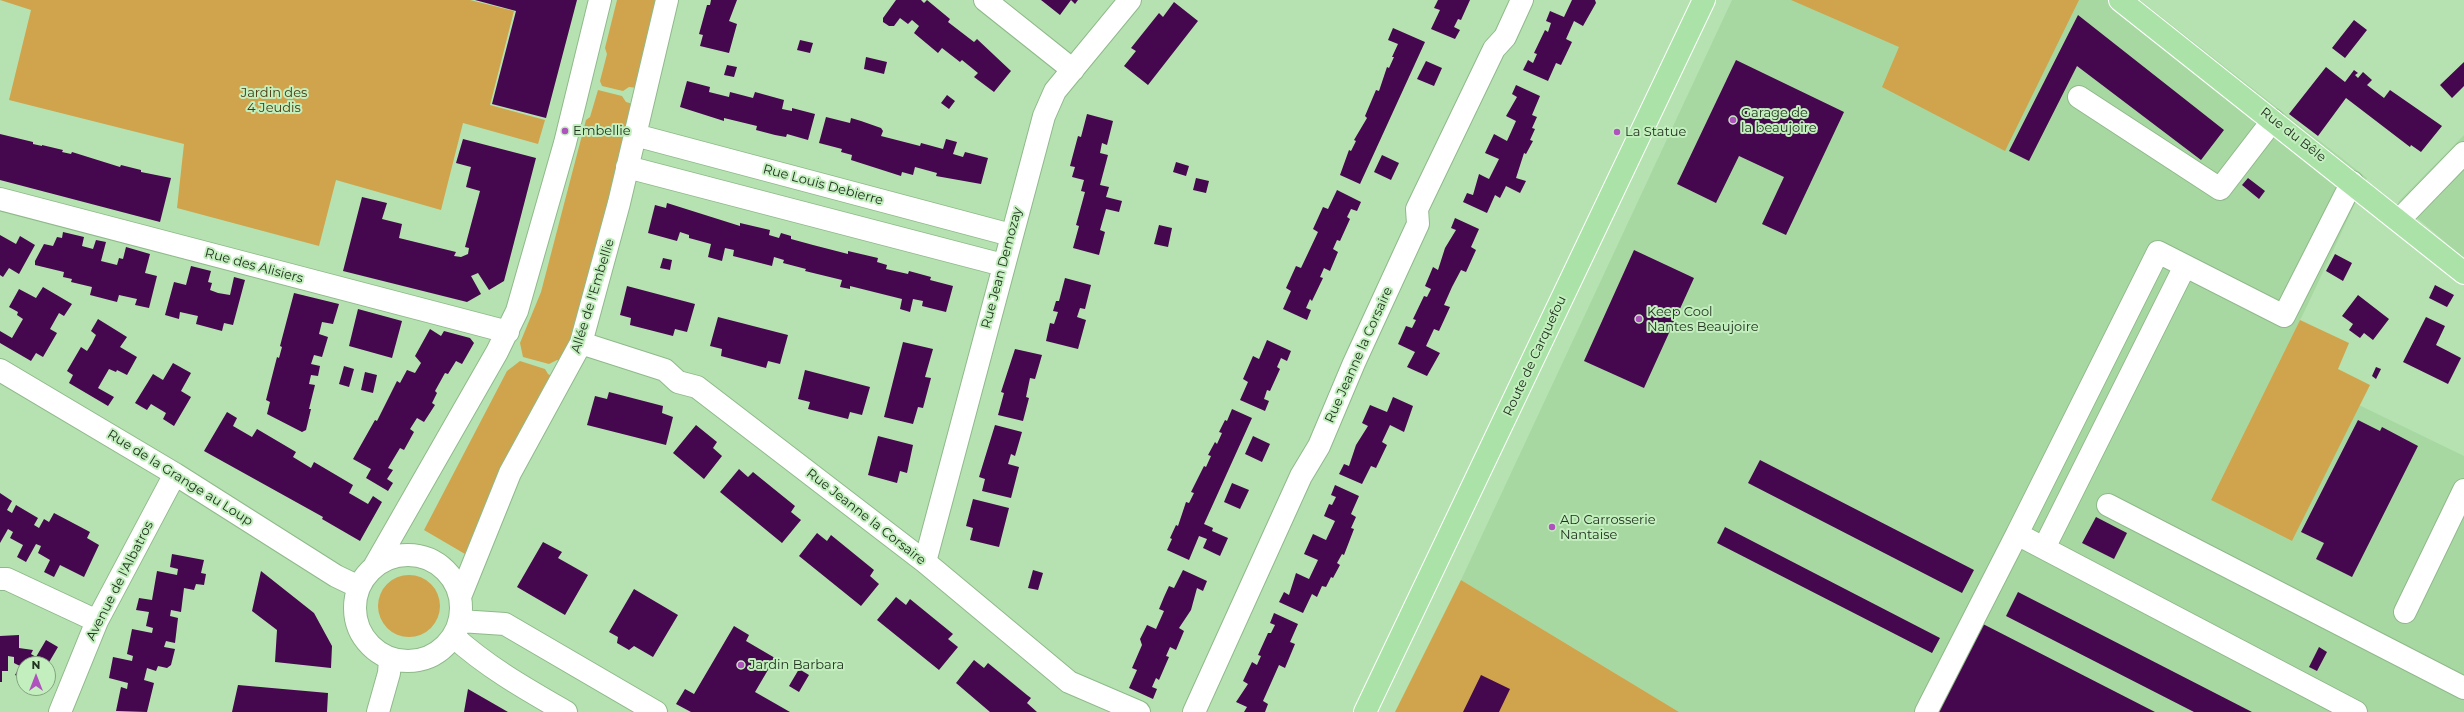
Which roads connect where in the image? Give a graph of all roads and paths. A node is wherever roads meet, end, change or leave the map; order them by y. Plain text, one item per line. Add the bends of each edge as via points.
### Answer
1 (600, 0) edge
2 (667, 0) edge
3 (985, 0) edge
4 (1130, 0) edge
5 (1522, 0) edge
6 (1704, 0) edge
7 (2120, 0) edge
8 (1073, 70) junction
9 (2079, 97) dead end
10 (2273, 120) junction
11 (635, 135) junction
12 (2464, 153) edge
13 (627, 167) junction
14 (2352, 182) junction
15 (0, 199) edge
16 (2399, 220) junction
17 (1011, 235) junction
18 (1003, 265) junction
19 (2185, 266) junction
20 (2464, 273) edge
21 (508, 332) junction
22 (581, 343) junction
23 (0, 370) edge
24 (175, 474) junction
25 (2464, 490) edge
26 (2108, 505) dead end
27 (2017, 534) junction
28 (2044, 548) junction
29 (925, 562) junction
30 (374, 567) junction
31 (0, 579) edge
32 (359, 587) junction
33 (460, 597) junction
34 (2404, 612) dead end
35 (97, 621) junction
36 (457, 628) junction
37 (390, 659) junction
38 (2464, 688) edge
39 (60, 712) edge
40 (378, 712) edge
41 (566, 712) edge
42 (656, 712) edge
43 (1139, 712) edge
44 (1194, 712) edge
45 (1365, 712) edge
46 (1926, 712) edge
47 (2356, 712) edge

1 - 21 street via 565,143 517,311
2 - 11 street, Allée de l'Embellie
3 - 8 street
4 - 8 street, Rue Jean Demozay
5 - 44 street, Rue Jeanne la Corsaire via 1505,37 1494,49 1417,209 1418,224 1354,362 1319,446 1301,476
6 - 45 main road, Route de Carquefou
7 - 10 main road, Rue du Bêle
8 - 17 street, Rue Jean Demozay via 1055,91 1044,116
9 - 10 street via 2220,189
10 - 14 main road, Rue du Bêle
11 - 13 street, Allée de l'Embellie
11 - 17 street, Rue Louis Debierre
12 - 16 street
13 - 18 street
13 - 22 street, Allée de l'Embellie
14 - 16 main road, Rue du Bêle
14 - 19 street via 2284,316
15 - 21 street, Rue des Alisiers
16 - 20 main road, Rue du Bêle
17 - 18 street, Rue Jean Demozay
18 - 29 street, Rue Jean Demozay
19 - 27 street via 2158,252
19 - 28 street
21 - 30 street
22 - 29 street, Rue Jeanne la Corsaire via 665,370 678,382 697,387
22 - 33 street, Allée de l'Embellie via 510,473
23 - 24 street, Rue de la Grange au Loup
24 - 32 street, Rue de la Grange au Loup via 336,576
24 - 35 street, Avenue de l'Albatros
25 - 34 street
26 - 38 street
27 - 28 street
27 - 46 street
28 - 47 street
29 - 43 street, Rue Jeanne la Corsaire via 1069,682
30 - 32 street
30 - 33 street via 389,558 407,555 425,557 442,566 454,580
31 - 35 street via 7,579
32 - 37 street via 355,608 359,629 371,647
33 - 36 street
35 - 39 street, Avenue de l'Albatros
36 - 37 street via 432,656 411,661
36 - 41 street via 471,653 510,680
36 - 42 street via 504,624
37 - 40 street via 389,673

